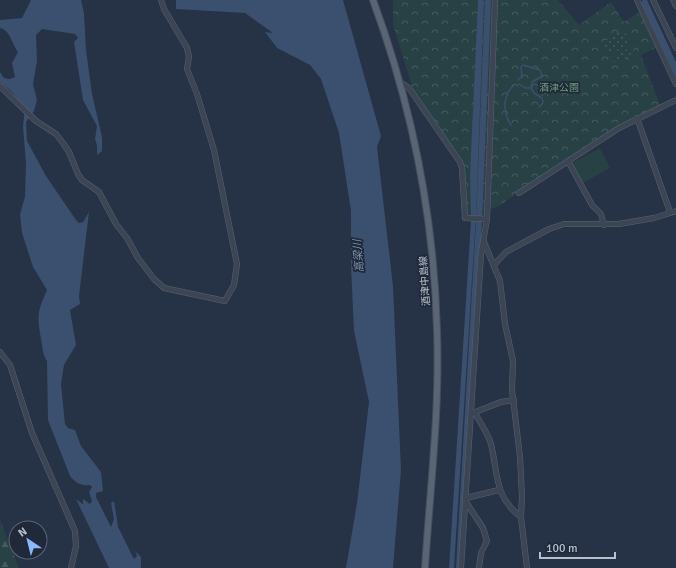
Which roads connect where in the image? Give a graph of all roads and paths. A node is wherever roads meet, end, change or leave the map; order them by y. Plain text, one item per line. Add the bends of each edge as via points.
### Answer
1 (161, 0) edge
2 (373, 0) edge
3 (495, 0) edge
4 (653, 0) edge
5 (673, 0) edge
6 (638, 1) edge
7 (676, 6) edge
8 (676, 48) edge
9 (400, 82) junction
10 (676, 84) edge
11 (0, 86) edge
12 (676, 100) edge
13 (637, 118) junction
14 (568, 161) junction
15 (519, 194) dead end
16 (673, 212) edge
17 (485, 219) junction
18 (604, 225) junction
19 (484, 242) junction
20 (494, 265) junction
21 (0, 352) edge
22 (514, 400) junction
23 (473, 413) junction
24 (499, 490) junction
25 (466, 500) junction
26 (521, 517) junction
27 (71, 568) edge
28 (425, 568) edge
29 (461, 568) edge
30 (479, 568) edge
31 (527, 568) edge

1 - 11 street via 187,48 187,70 214,150 237,264 234,285 224,301 164,288 154,280 116,224 99,192 82,180 69,152 56,134 36,121
2 - 9 main road, 酒津中島線
3 - 17 street
4 - 8 street
5 - 7 street
6 - 10 street
9 - 17 street via 409,88 458,160 463,174 464,216 467,219
9 - 28 main road, 酒津中島線 via 425,200 433,257 436,307 437,394
12 - 13 street
13 - 14 street
13 - 16 street
14 - 15 street
14 - 18 street via 592,205 601,214
16 - 18 street via 654,218
17 - 19 street
18 - 20 street via 564,224 549,229 506,252
19 - 20 street
19 - 23 street via 481,254
20 - 22 street via 500,281 513,361
21 - 27 street via 10,365 32,433 75,531 76,546
22 - 23 street
22 - 26 street via 520,457
23 - 24 street via 491,442
23 - 25 street
24 - 25 street
24 - 26 street via 507,505
25 - 29 street
25 - 30 street via 483,528 487,541 481,553
26 - 31 street

